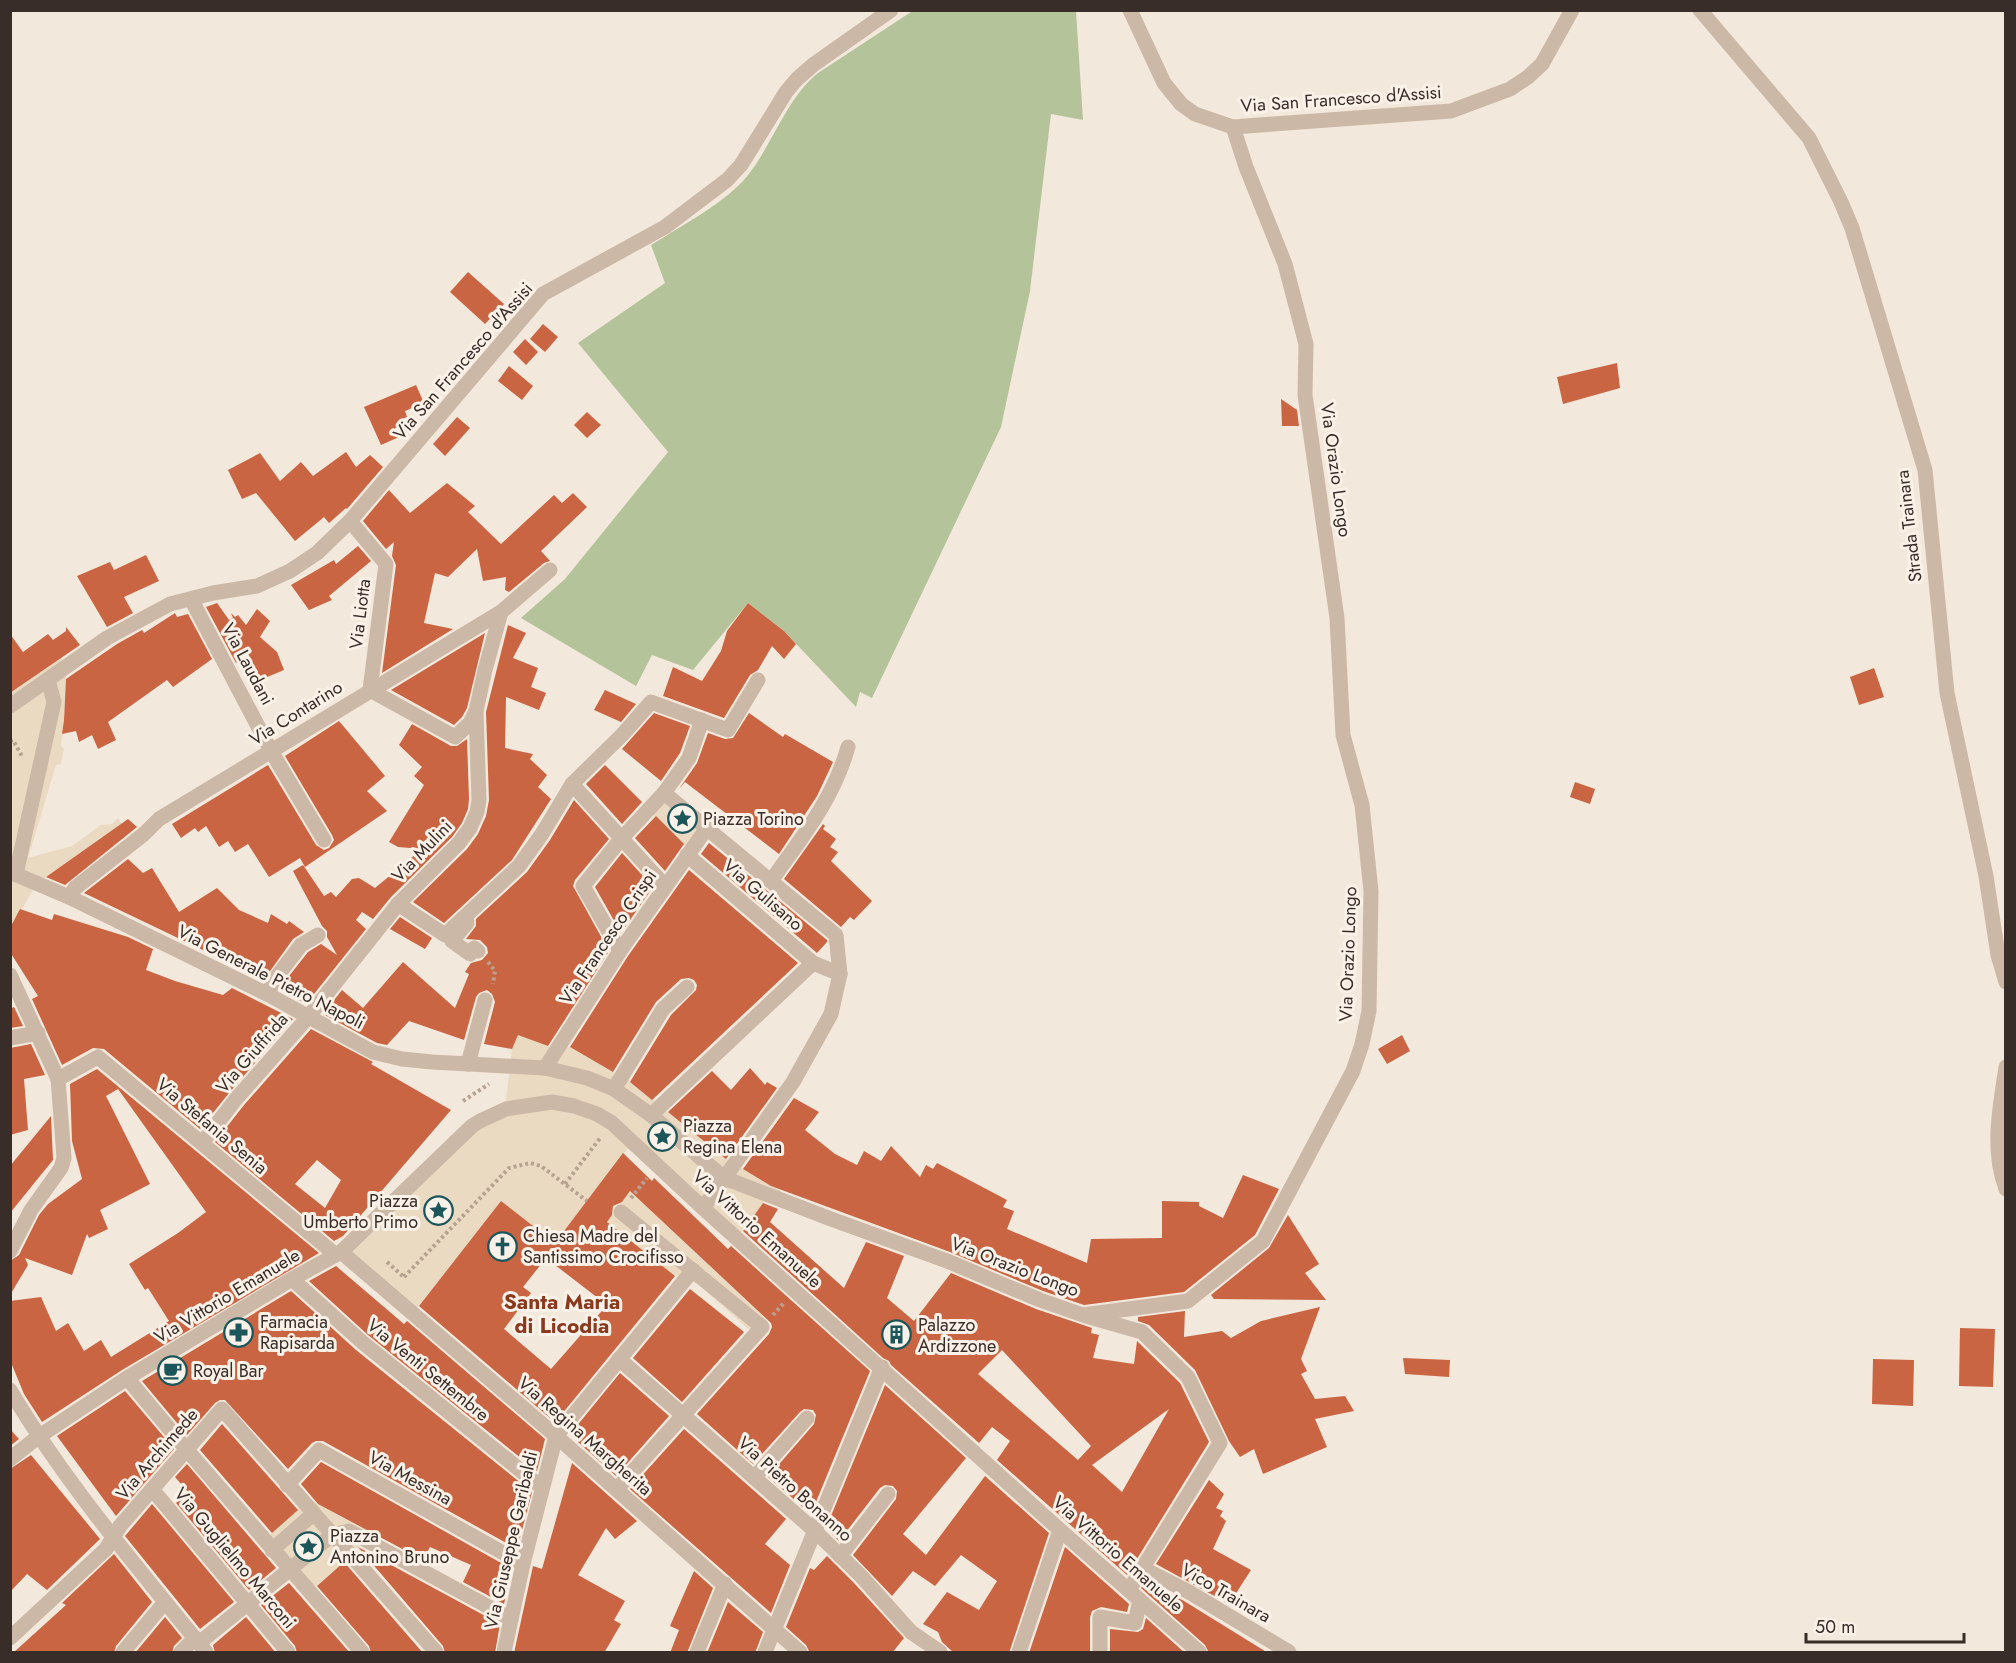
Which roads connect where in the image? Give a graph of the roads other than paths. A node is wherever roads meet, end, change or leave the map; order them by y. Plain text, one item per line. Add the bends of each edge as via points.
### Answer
1 (891, 10) edge
2 (1130, 10) edge
3 (1572, 10) edge
4 (1700, 10) edge
5 (1233, 127) junction
6 (350, 521) junction
7 (550, 570) dead end
8 (191, 599) junction
9 (501, 612) junction
10 (48, 680) junction
11 (758, 680) dead end
12 (370, 690) junction
13 (10, 706) edge
14 (476, 711) junction
15 (702, 720) junction
16 (848, 747) dead end
17 (271, 751) junction
18 (572, 784) junction
19 (666, 790) junction
20 (709, 830) junction
21 (621, 839) junction
22 (324, 840) dead end
23 (689, 853) junction
24 (13, 873) edge
25 (771, 881) junction
26 (665, 886) junction
27 (69, 897) junction
28 (398, 904) junction
29 (466, 916) junction
30 (318, 935) dead end
31 (477, 951) road end
32 (620, 951) junction
33 (813, 963) junction
34 (840, 974) junction
35 (10, 975) edge
36 (2006, 982) edge
37 (687, 987) dead end
38 (267, 994) junction
39 (484, 1000) road end
40 (309, 1017) junction
41 (38, 1033) junction
42 (10, 1038) edge
43 (468, 1064) junction
44 (2006, 1066) edge
45 (545, 1068) junction
46 (58, 1079) junction
47 (618, 1083) junction
48 (656, 1111) junction
49 (202, 1143) junction
50 (724, 1178) junction
51 (2006, 1189) edge
52 (703, 1208) junction
53 (621, 1212) road end
54 (10, 1251) edge
55 (338, 1254) junction
56 (689, 1275) junction
57 (292, 1279) junction
58 (1083, 1315) junction
59 (619, 1359) junction
60 (882, 1367) junction
61 (127, 1378) junction
62 (10, 1390) edge
63 (683, 1416) junction
64 (807, 1418) dead end
65 (556, 1436) junction
66 (38, 1437) junction
67 (187, 1450) junction
68 (10, 1459) edge
69 (754, 1478) junction
70 (287, 1485) junction
71 (541, 1488) junction
72 (152, 1489) junction
73 (617, 1489) junction
74 (888, 1494) dead end
75 (313, 1514) junction
76 (1060, 1530) junction
77 (815, 1531) junction
78 (332, 1535) junction
79 (113, 1537) junction
80 (268, 1545) junction
81 (840, 1556) junction
82 (523, 1564) junction
83 (1142, 1568) junction
84 (287, 1572) junction
85 (725, 1584) junction
86 (1134, 1595) junction
87 (165, 1602) junction
88 (248, 1604) junction
89 (511, 1619) junction
90 (774, 1630) junction
91 (10, 1638) edge
92 (200, 1645) edge
93 (123, 1653) edge
94 (181, 1653) edge
95 (288, 1653) edge
96 (362, 1653) edge
97 (436, 1653) edge
98 (504, 1653) edge
99 (697, 1653) edge
100 (765, 1653) edge
101 (800, 1653) edge
102 (940, 1653) edge
103 (1019, 1653) edge
104 (1100, 1653) edge
105 (1199, 1653) edge
106 (1289, 1653) edge

1 - 6 street, Via San Francesco d'Assisi via 797,79 748,155 727,180 665,226 543,294
2 - 5 street, Via San Francesco d'Assisi via 1164,83 1181,104 1195,114
3 - 5 street, Via San Francesco d'Assisi via 1542,64 1528,77 1510,89 1451,111
4 - 36 street, Strada Trainara via 1809,138 1852,228 1925,470 1947,693
5 - 58 street, Via Orazio Longo via 1285,264 1306,344 1305,395 1337,618 1343,735 1362,805 1371,891 1369,1011 1353,1071 1263,1241 1188,1301
6 - 8 street, Via San Francesco d'Assisi via 290,571 257,586
6 - 12 street, Via Liotta via 386,564
7 - 9 street, Via Contarino
8 - 10 street, Via San Francesco d'Assisi via 170,604 107,638
8 - 17 street, Via Laudani
9 - 12 street, Via Contarino
9 - 14 street, Via Mulini
10 - 13 street, Via San Francesco d'Assisi
10 - 24 street via 54,702
11 - 15 street via 728,730
12 - 14 street via 455,737
12 - 17 street, Via Contarino
14 - 28 street, Via Mulini via 477,812 459,843
15 - 18 street via 651,702
15 - 19 street via 689,758
16 - 25 street via 827,801
17 - 22 street, Via Laudani
17 - 27 street, Via Contarino via 159,819
18 - 21 street
18 - 29 street via 519,866
19 - 20 street
19 - 21 street
20 - 23 street, Via Francesco Crispi
20 - 25 street
21 - 26 street
21 - 32 street via 583,885
23 - 26 street, Via Francesco Crispi
23 - 33 street, Via Gulisano
24 - 27 street, Via Generale Pietro Napoli
25 - 34 street via 836,935
26 - 32 street, Via Francesco Crispi
27 - 38 street, Via Generale Pietro Napoli
28 - 29 street via 445,935
28 - 40 street, Via Mulini
29 - 31 street via 467,923 452,941 470,954 474,948
30 - 38 street via 301,945
32 - 45 street, Via Francesco Crispi
33 - 34 street, Via Gulisano
33 - 48 street
34 - 50 street via 831,1014 793,1082
35 - 41 street
37 - 47 street via 663,1009
38 - 40 street, Via Generale Pietro Napoli
39 - 43 street
40 - 43 street, Via Generale Pietro Napoli via 373,1052 402,1059
40 - 49 street, Via Giuffrida
41 - 42 street
41 - 46 street
43 - 45 street, Via Generale Pietro Napoli via 498,1072
44 - 51 street via 1996,1142 1999,1173
45 - 47 street, Via Generale Pietro Napoli
46 - 49 street, Via Stefania Senia via 98,1057
46 - 54 street via 64,1158
47 - 48 street, Via Generale Pietro Napoli
48 - 50 street, Via Orazio Longo
49 - 55 street, Via Stefania Senia
50 - 52 street
50 - 58 street, Via Orazio Longo
52 - 55 street, Via Vittorio Emanuele via 612,1123 597,1114 552,1102 506,1109 472,1126
52 - 60 street, Via Vittorio Emanuele
53 - 56 street
55 - 57 street, Via Vittorio Emanuele
55 - 65 street, Via Regina Margherita
56 - 59 street
56 - 63 street via 762,1328
57 - 61 street, Via Vittorio Emanuele
57 - 71 street, Via Venti Settembre via 362,1342
58 - 83 street via 1143,1332 1188,1377 1220,1443
59 - 63 street, Via Pietro Bonanno
59 - 65 street
60 - 76 street, Via Vittorio Emanuele
60 - 77 street
61 - 66 street, Via Vittorio Emanuele
61 - 67 street
62 - 66 street
63 - 69 street, Via Pietro Bonanno
63 - 73 street
64 - 69 street
65 - 71 street, Via Giuseppe Garibaldi
65 - 73 street, Via Regina Margherita
66 - 68 street, Via Vittorio Emanuele
66 - 79 street
67 - 70 street, Via Archimede via 222,1409
67 - 72 street, Via Archimede
67 - 80 street
69 - 77 street, Via Pietro Bonanno
70 - 75 street, Via Archimede
70 - 82 street, Via Messina via 320,1450
71 - 82 street, Via Giuseppe Garibaldi
72 - 79 street, Via Archimede
72 - 88 street, Via Guglielmo Marconi
73 - 85 street, Via Regina Margherita
74 - 81 street
75 - 78 street, Via Archimede
75 - 80 street
76 - 86 street, Via Vittorio Emanuele
76 - 103 street
77 - 81 street, Via Pietro Bonanno
77 - 90 street
78 - 84 street
78 - 89 street via 349,1531 364,1538
78 - 97 street, Via Archimede
79 - 87 street
79 - 91 street, Via Archimede via 106,1549
80 - 84 street
81 - 102 street, Via Pietro Bonanno via 911,1632
82 - 89 street, Via Giuseppe Garibaldi
83 - 86 street
83 - 106 street, Vico Trainara
84 - 88 street
84 - 96 street
85 - 90 street, Via Regina Margherita
85 - 99 street
86 - 104 street via 1135,1623 1100,1617
86 - 105 street, Via Vittorio Emanuele
87 - 92 street
87 - 93 street
88 - 92 street
88 - 95 street, Via Guglielmo Marconi
89 - 98 street, Via Giuseppe Garibaldi
90 - 100 street
90 - 101 street, Via Regina Margherita
92 - 94 street

